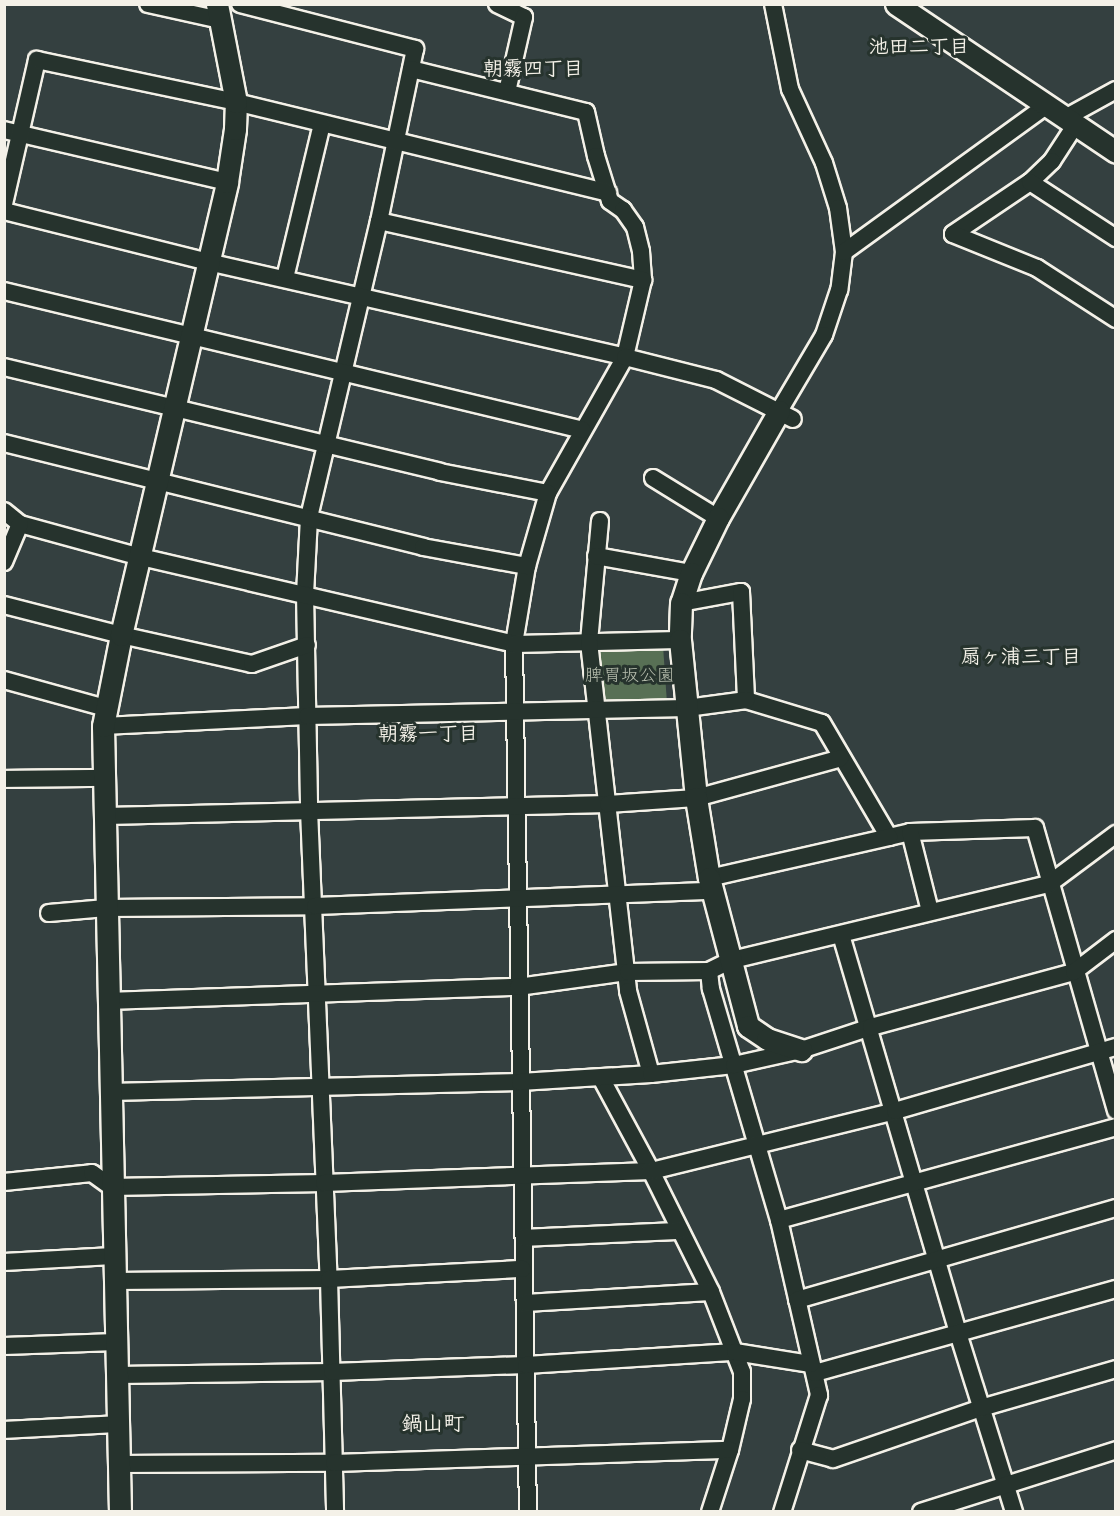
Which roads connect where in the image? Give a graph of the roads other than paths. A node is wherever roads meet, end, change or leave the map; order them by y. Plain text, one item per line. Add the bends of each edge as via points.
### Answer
1 (148, 4) edge
2 (240, 4) edge
3 (497, 4) edge
4 (773, 4) edge
5 (896, 4) edge
6 (219, 12) edge
7 (411, 69) junction
8 (1116, 90) edge
9 (507, 92) junction
10 (236, 102) junction
11 (1046, 106) junction
12 (1071, 121) junction
13 (322, 124) junction
14 (4, 130) edge
15 (22, 134) junction
16 (394, 142) junction
17 (1116, 152) edge
18 (227, 182) junction
19 (1029, 182) junction
20 (608, 193) junction
21 (4, 204) edge
22 (4, 211) edge
23 (379, 221) junction
24 (1116, 238) edge
25 (844, 252) junction
26 (208, 262) junction
27 (285, 278) junction
28 (642, 280) junction
29 (4, 291) edge
30 (362, 297) junction
31 (1116, 319) edge
32 (191, 337) junction
33 (625, 357) junction
34 (4, 367) edge
35 (344, 372) junction
36 (174, 409) junction
37 (786, 415) junction
38 (583, 430) junction
39 (4, 443) edge
40 (326, 445) junction
41 (653, 478) dead end
42 (158, 483) junction
43 (548, 493) junction
44 (4, 512) edge
45 (309, 518) junction
46 (718, 518) junction
47 (600, 521) dead end
48 (20, 524) junction
49 (596, 556) junction
50 (141, 557) junction
51 (4, 562) edge
52 (527, 566) junction
53 (691, 573) junction
54 (305, 594) junction
55 (681, 603) junction
56 (4, 605) edge
57 (121, 635) junction
58 (680, 639) junction
59 (589, 642) junction
60 (514, 644) junction
61 (307, 645) junction
62 (4, 680) edge
63 (746, 700) junction
64 (687, 708) junction
65 (597, 709) junction
66 (514, 712) junction
67 (307, 716) junction
68 (104, 717) junction
69 (841, 758) junction
70 (104, 778) junction
71 (4, 779) edge
72 (696, 798) junction
73 (608, 804) junction
74 (515, 806) junction
75 (309, 810) junction
76 (106, 816) junction
77 (910, 832) junction
78 (1116, 834) edge
79 (889, 837) junction
80 (1049, 884) junction
81 (710, 885) junction
82 (619, 895) junction
83 (517, 898) junction
84 (315, 906) junction
85 (106, 908) junction
86 (930, 911) junction
87 (49, 913) dead end
88 (842, 934) junction
89 (1116, 940) edge
90 (732, 960) junction
91 (709, 971) junction
92 (627, 972) junction
93 (1074, 972) junction
94 (518, 987) junction
95 (318, 995) junction
96 (107, 1001) junction
97 (871, 1028) junction
98 (1116, 1047) edge
99 (801, 1050) junction
100 (1098, 1052) junction
101 (734, 1065) junction
102 (651, 1074) junction
103 (601, 1078) junction
104 (520, 1082) junction
105 (321, 1087) junction
106 (110, 1092) junction
107 (895, 1111) junction
108 (1116, 1111) edge
109 (1116, 1127) edge
110 (759, 1147) junction
111 (651, 1171) junction
112 (523, 1175) junction
113 (4, 1182) edge
114 (324, 1183) junction
115 (916, 1184) junction
116 (111, 1186) junction
117 (1116, 1208) edge
118 (779, 1220) junction
119 (680, 1231) junction
120 (524, 1239) junction
121 (112, 1256) junction
122 (938, 1260) junction
123 (4, 1262) edge
124 (524, 1269) junction
125 (328, 1279) junction
126 (114, 1281) junction
127 (1116, 1289) edge
128 (711, 1292) junction
129 (797, 1300) junction
130 (525, 1303) junction
131 (958, 1333) junction
132 (116, 1342) junction
133 (4, 1346) edge
134 (735, 1352) junction
135 (526, 1365) junction
136 (813, 1369) junction
137 (1116, 1369) edge
138 (332, 1372) junction
139 (117, 1375) junction
140 (981, 1408) junction
141 (118, 1424) junction
142 (4, 1430) edge
143 (730, 1450) junction
144 (800, 1450) junction
145 (1116, 1450) edge
146 (527, 1458) junction
147 (334, 1463) junction
148 (119, 1464) junction
149 (1005, 1484) junction
150 (120, 1512) edge
151 (335, 1512) edge
152 (528, 1512) edge
153 (710, 1512) edge
154 (782, 1512) edge
155 (921, 1512) edge
156 (1014, 1512) edge

1 - 6 street
2 - 7 street via 415,49
3 - 9 street via 524,17
4 - 25 street via 790,89 824,163 838,208
5 - 11 street
6 - 10 street
7 - 9 street
7 - 16 street
8 - 12 street
9 - 20 street via 586,112
10 - 13 street
10 - 15 street via 37,60
10 - 18 street
11 - 12 street
11 - 25 street
12 - 17 street
12 - 19 street via 1052,161
13 - 16 street
13 - 27 street
14 - 15 street
15 - 18 street
15 - 21 street
16 - 20 street
16 - 23 street
18 - 26 street
19 - 24 street
19 - 31 street via 953,234 1037,268
20 - 28 street via 610,201 623,210 635,228
22 - 26 street
23 - 28 street
23 - 30 street
25 - 37 street via 839,290 824,335
26 - 27 street
26 - 32 street
27 - 30 street
28 - 33 street
29 - 32 street
30 - 33 street
30 - 35 street
32 - 35 street
32 - 36 street
33 - 37 street via 716,380
33 - 38 street
34 - 36 street
35 - 38 street
35 - 40 street
36 - 40 street
36 - 42 street
37 - 46 street
38 - 43 street
39 - 42 street
40 - 43 street
40 - 45 street
41 - 46 street
42 - 45 street
42 - 50 street
43 - 52 street
44 - 48 street
45 - 52 street via 423,547
45 - 54 street
46 - 53 street
47 - 49 street
48 - 50 street
48 - 51 street
49 - 53 street
49 - 59 street
50 - 54 street
50 - 57 street
52 - 60 street
53 - 55 street
54 - 60 street
54 - 61 street
55 - 58 street
55 - 63 street via 741,592
56 - 57 street
57 - 61 street via 252,664
57 - 68 street
58 - 59 street
58 - 64 street
59 - 60 street
59 - 65 street
60 - 66 street
61 - 67 street
62 - 68 street
63 - 64 street
63 - 69 street via 822,723
64 - 65 street
64 - 72 street
65 - 66 street
65 - 73 street
66 - 67 street
66 - 74 street
67 - 68 street
67 - 75 street
68 - 70 street
69 - 72 street
69 - 79 street
70 - 71 street
70 - 76 street
72 - 73 street
72 - 81 street
73 - 74 street
73 - 82 street
74 - 75 street
74 - 83 street
75 - 76 street
75 - 84 street
76 - 85 street
77 - 79 street
77 - 80 street via 1035,828
77 - 86 street
78 - 80 street
79 - 81 street
80 - 86 street
80 - 93 street
81 - 82 street
81 - 90 street
82 - 83 street
82 - 92 street
83 - 84 street
83 - 94 street
84 - 85 street
84 - 95 street
85 - 87 street
85 - 96 street
86 - 88 street
88 - 90 street
88 - 97 street
89 - 93 street
90 - 91 street
90 - 99 street via 748,1026 767,1039
91 - 92 street
91 - 101 street
92 - 94 street
92 - 102 street via 628,991
93 - 97 street
93 - 100 street
94 - 95 street
94 - 104 street
95 - 96 street
95 - 105 street
96 - 106 street
97 - 99 street
97 - 107 street
98 - 100 street
99 - 101 street
100 - 107 street
100 - 108 street
101 - 102 street
101 - 110 street
102 - 103 street
103 - 104 street
103 - 111 street
104 - 105 street
104 - 112 street
105 - 106 street
105 - 114 street
106 - 116 street
107 - 110 street
107 - 115 street
109 - 115 street
110 - 111 street
110 - 118 street
111 - 112 street
111 - 119 street
112 - 114 street
112 - 120 street
113 - 116 street via 92,1173
114 - 116 street
114 - 125 street
115 - 118 street
115 - 122 street
116 - 121 street
117 - 122 street
118 - 129 street
119 - 120 street
119 - 128 street
120 - 124 street
121 - 123 street
121 - 126 street
122 - 129 street
122 - 131 street
124 - 125 street
124 - 130 street
125 - 126 street
125 - 138 street
126 - 132 street
127 - 131 street
128 - 130 street
128 - 134 street
129 - 136 street
130 - 135 street
131 - 136 street
131 - 140 street
132 - 133 street
132 - 139 street
134 - 135 street
134 - 136 street
134 - 143 street via 742,1372 742,1399
135 - 138 street
135 - 146 street
136 - 144 street via 819,1395
137 - 140 street
138 - 139 street
138 - 147 street
139 - 141 street
140 - 144 street via 833,1459
140 - 149 street
141 - 142 street
141 - 148 street
143 - 146 street
143 - 153 street
144 - 154 street
145 - 149 street
146 - 147 street
146 - 152 street
147 - 148 street
147 - 151 street
148 - 150 street
149 - 155 street
149 - 156 street

